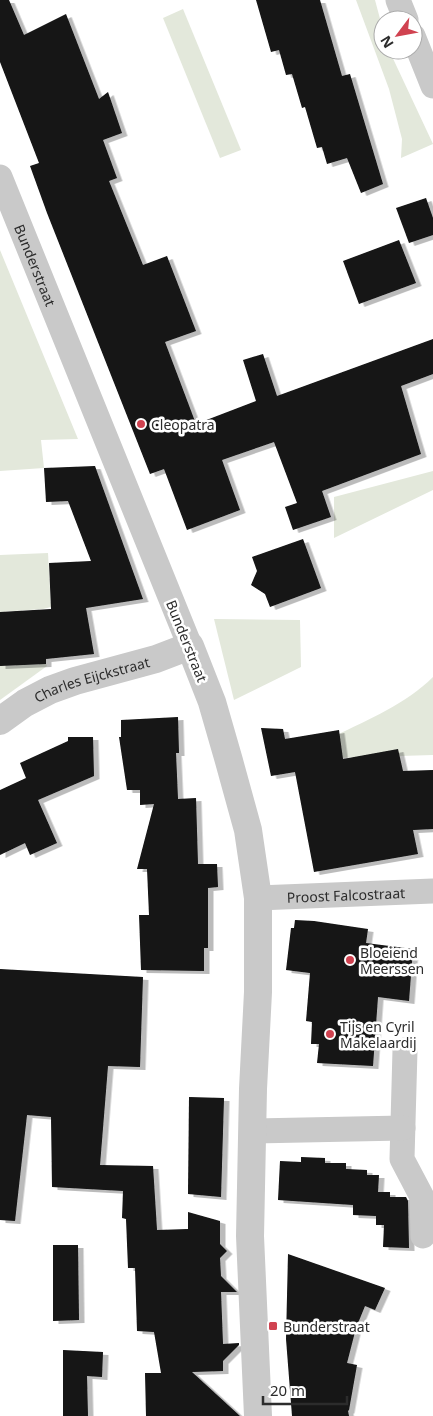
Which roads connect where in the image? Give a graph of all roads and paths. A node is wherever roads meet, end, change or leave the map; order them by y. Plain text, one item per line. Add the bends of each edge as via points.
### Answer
1 (423, 60) edge
2 (433, 86) edge
3 (0, 177) edge
4 (190, 646) junction
5 (0, 722) edge
6 (433, 891) edge
7 (258, 898) junction
8 (405, 1050) dead end
9 (402, 1128) junction
10 (252, 1131) junction
11 (423, 1236) dead end
12 (258, 1416) edge

1 - 2 street
3 - 4 street, Bunderstraat
4 - 5 street, Charles Eijckstraat via 156,660 50,690 25,703
4 - 7 street, Bunderstraat via 230,761 248,830
6 - 7 street, Proost Falcostraat
7 - 10 street, Bunderstraat
8 - 9 street
9 - 10 street
9 - 11 street via 402,1159 422,1196
10 - 12 street, Bunderstraat via 250,1236

